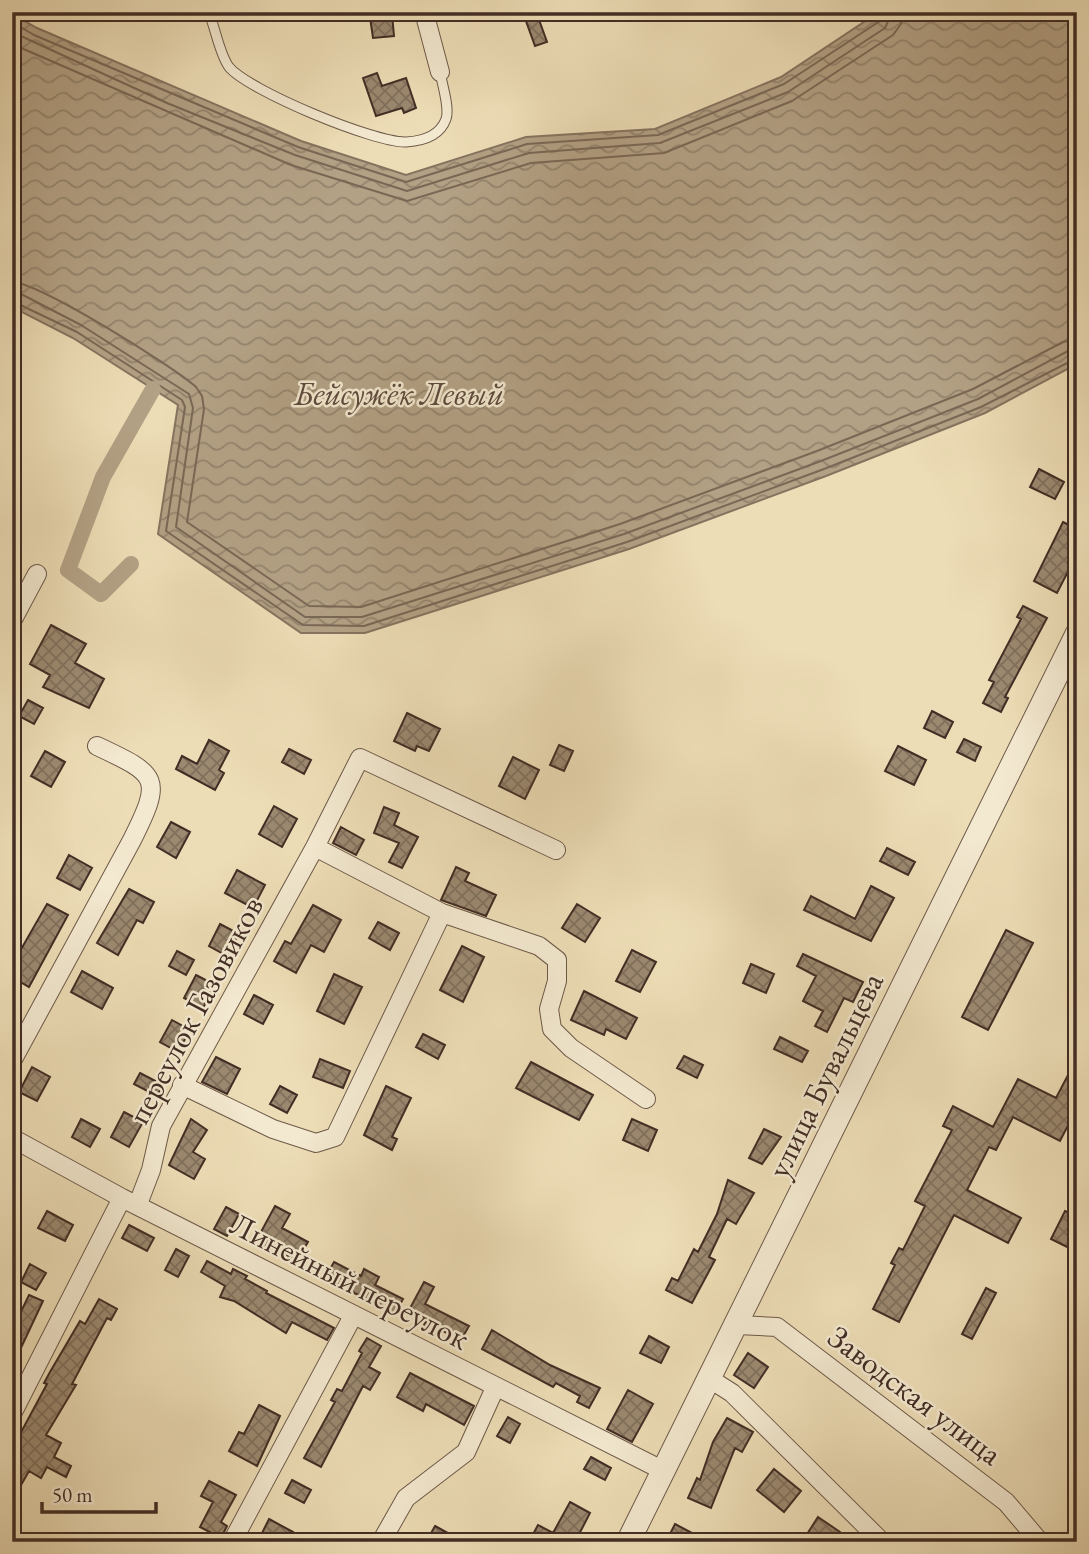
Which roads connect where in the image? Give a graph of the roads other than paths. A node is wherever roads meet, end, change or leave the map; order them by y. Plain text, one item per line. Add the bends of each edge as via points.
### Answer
1 (424, 12) edge
2 (210, 16) dead end
3 (440, 72) joint
4 (37, 574) dead end
5 (12, 621) edge
6 (1077, 634) edge
7 (97, 746) dead end
8 (315, 847) junction
9 (556, 850) dead end
10 (442, 913) junction
11 (12, 1061) edge
12 (182, 1085) junction
13 (646, 1098) dead end
14 (12, 1138) edge
15 (130, 1201) junction
16 (353, 1316) junction
17 (737, 1325) junction
18 (710, 1379) junction
19 (495, 1388) junction
20 (12, 1415) edge
21 (664, 1471) junction
22 (232, 1542) edge
23 (381, 1542) edge
24 (628, 1542) edge
25 (882, 1542) edge
26 (1040, 1542) edge

1 - 3 street
2 - 3 lane via 229,67 258,86 332,123 404,142 428,138 441,129 447,117
4 - 5 street
6 - 17 street, улица Бувальцева
7 - 11 street via 149,775 153,788 132,840
8 - 9 street, переулок Газовиков via 360,758
8 - 10 street
8 - 12 street, переулок Газовиков
10 - 12 street via 335,1137 316,1143
10 - 13 street via 539,946 557,960 558,981 549,1009 552,1029 571,1048
12 - 15 street, переулок Газовиков via 161,1126 151,1170
14 - 15 street, Линейный переулок
15 - 16 street, Линейный переулок
15 - 20 street, переулок Газовиков
16 - 19 street, Линейный переулок
16 - 22 street
17 - 18 street, улица Бувальцева
17 - 26 street, Заводская улица via 777,1327 1006,1502
18 - 21 street, улица Бувальцева
18 - 25 street via 732,1393
19 - 21 street, Линейный переулок
19 - 23 street via 466,1452 406,1498
21 - 24 street, улица Бувальцева

